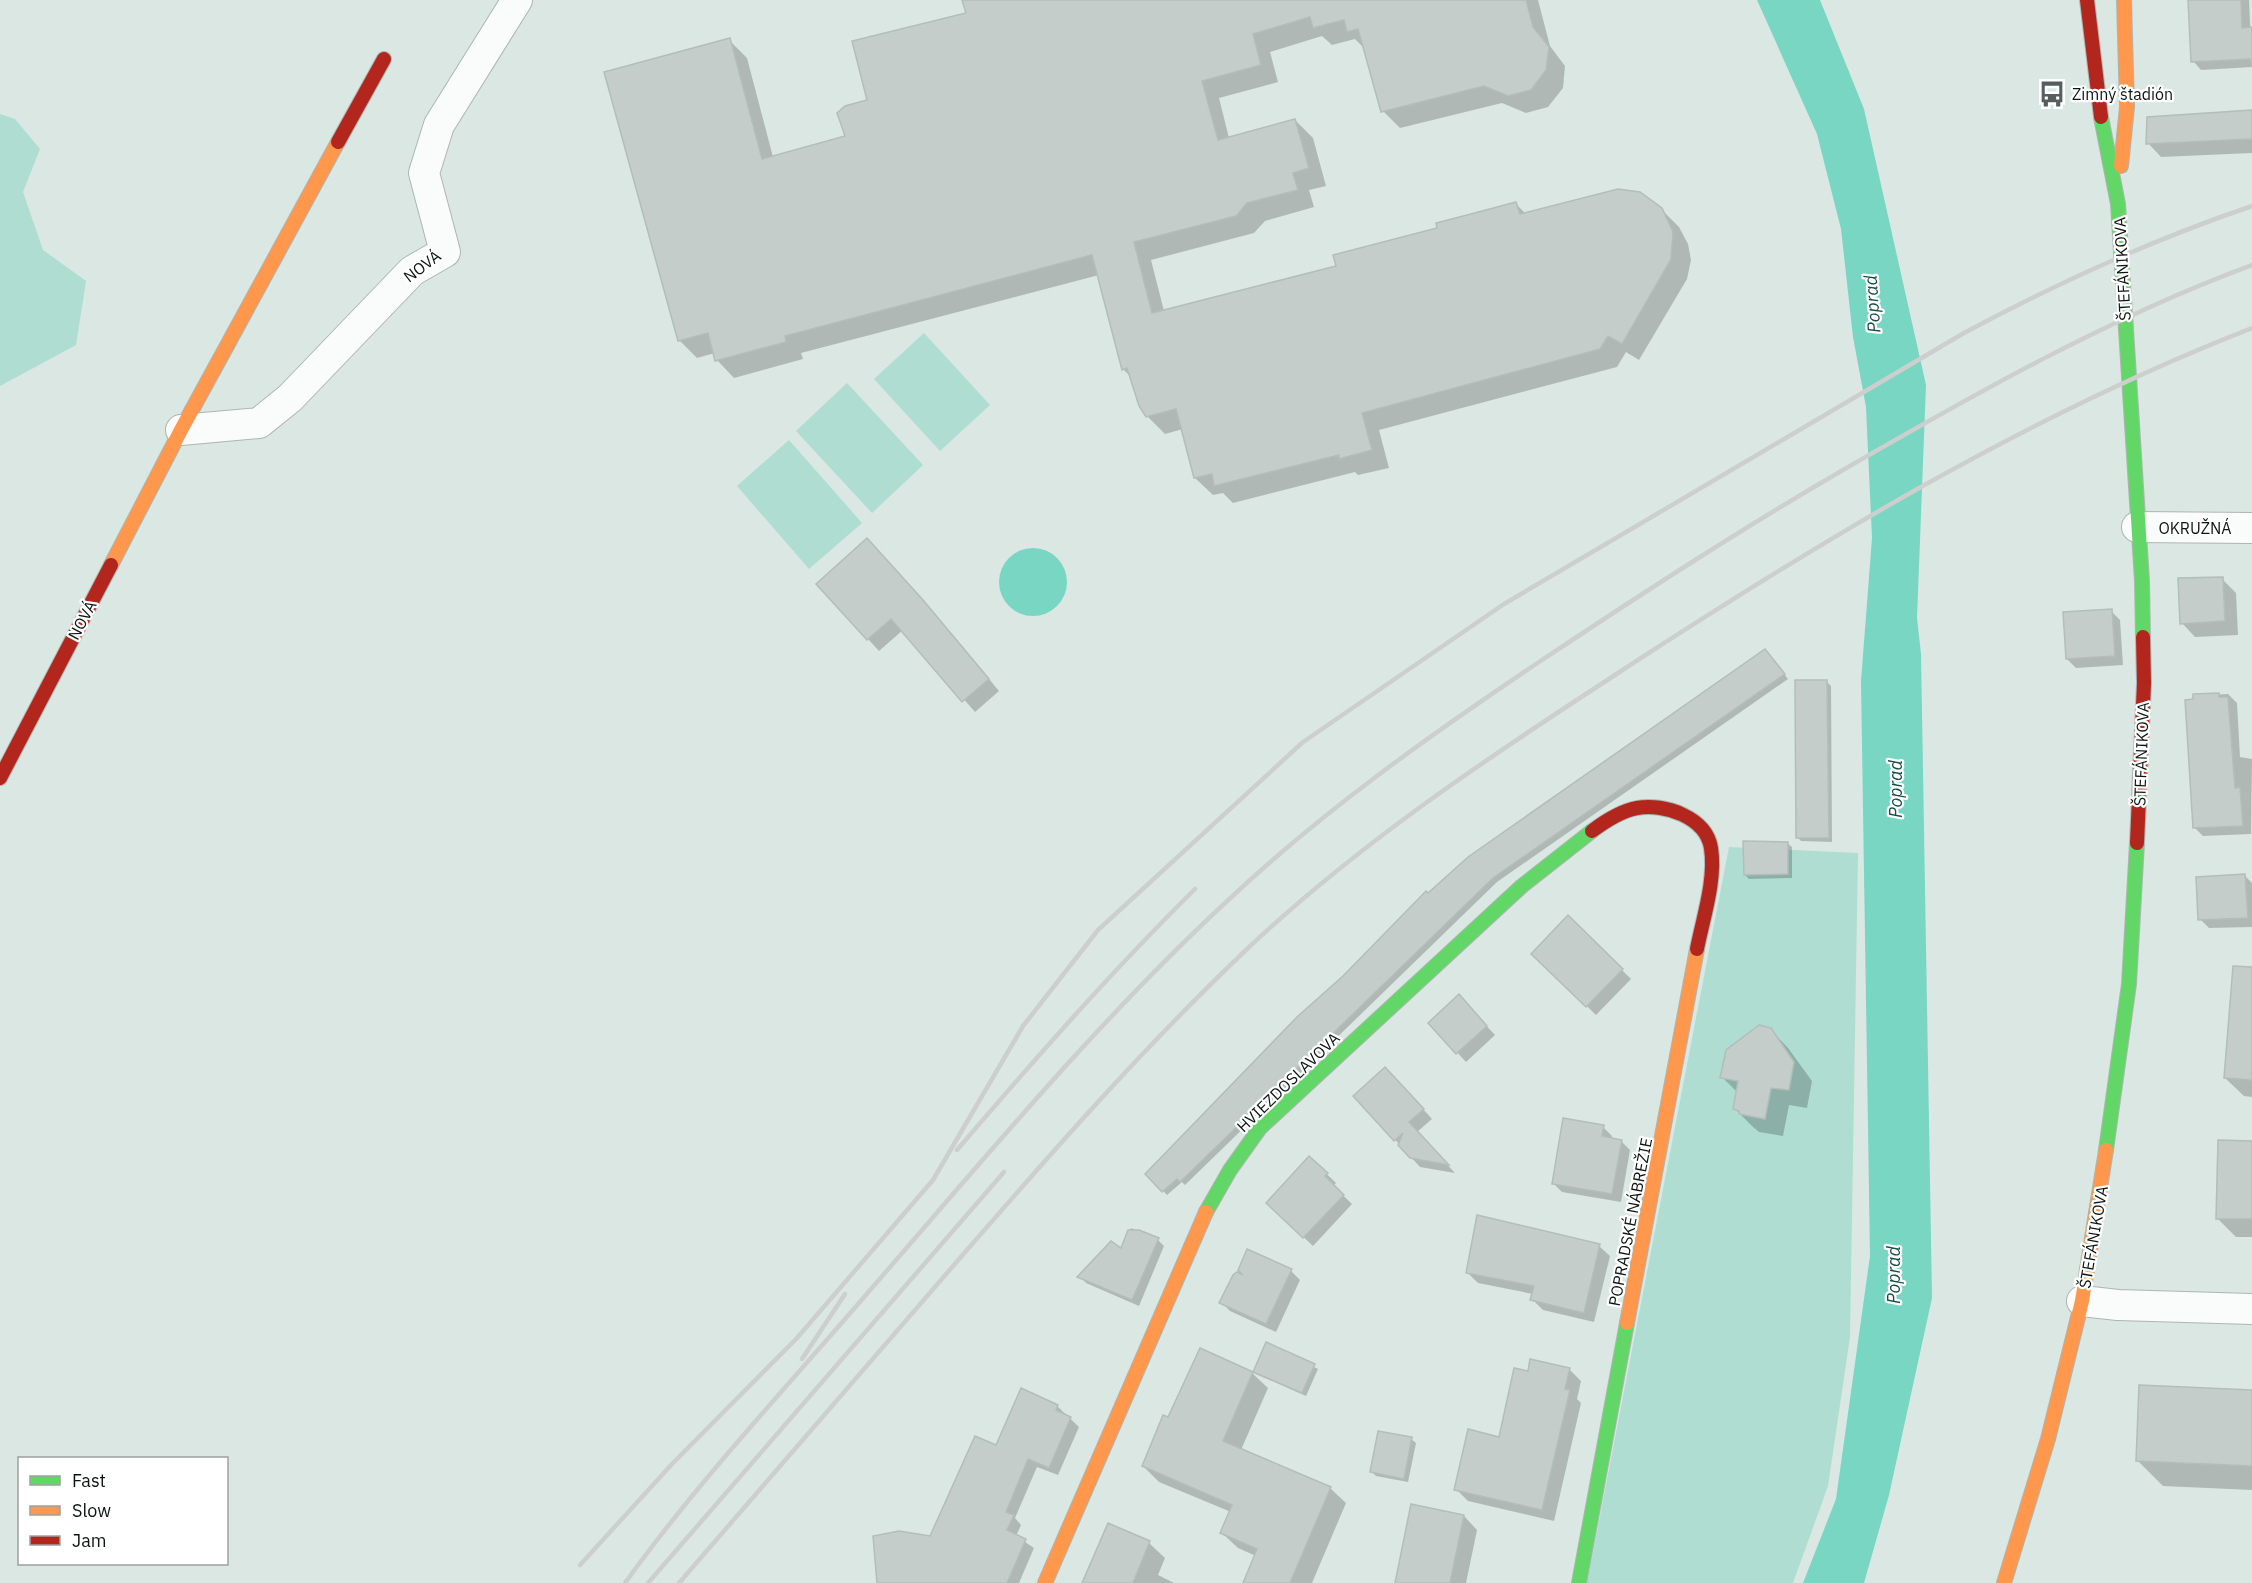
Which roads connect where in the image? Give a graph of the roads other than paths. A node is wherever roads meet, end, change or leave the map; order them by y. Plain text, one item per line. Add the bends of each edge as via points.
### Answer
1 (517, 0) edge
2 (2087, 0) edge
3 (2124, 0) edge
4 (384, 60) dead end
5 (2118, 204) junction
6 (181, 430) junction
7 (2137, 528) junction
8 (2252, 528) edge
9 (0, 778) edge
10 (1712, 867) joint
11 (2082, 1301) junction
12 (2252, 1309) edge
13 (1045, 1583) edge
14 (1579, 1583) edge
15 (2004, 1583) edge

1 - 6 street, NOVÁ via 439,125 424,173 445,252 412,271 291,398 259,423
2 - 5 street, ŠTEFÁNIKOVA via 2100,113
3 - 5 street, ŠTEFÁNIKOVA via 2127,107
4 - 6 street, NOVÁ
5 - 7 street, ŠTEFÁNIKOVA
6 - 9 street, NOVÁ
7 - 8 street, OKRUŽNÁ
7 - 11 street, ŠTEFÁNIKOVA via 2144,683 2129,984 2115,1102
10 - 13 street, HVIEZDOSLAVOVA via 1707,836 1691,818 1664,808 1636,808 1604,822 1522,886 1260,1128 1212,1199
10 - 14 street, POPRADSKÉ NÁBREŽIE
11 - 12 street, ŠTEFÁNIKOVA
11 - 15 street, ŠTEFÁNIKOVA via 2048,1439

